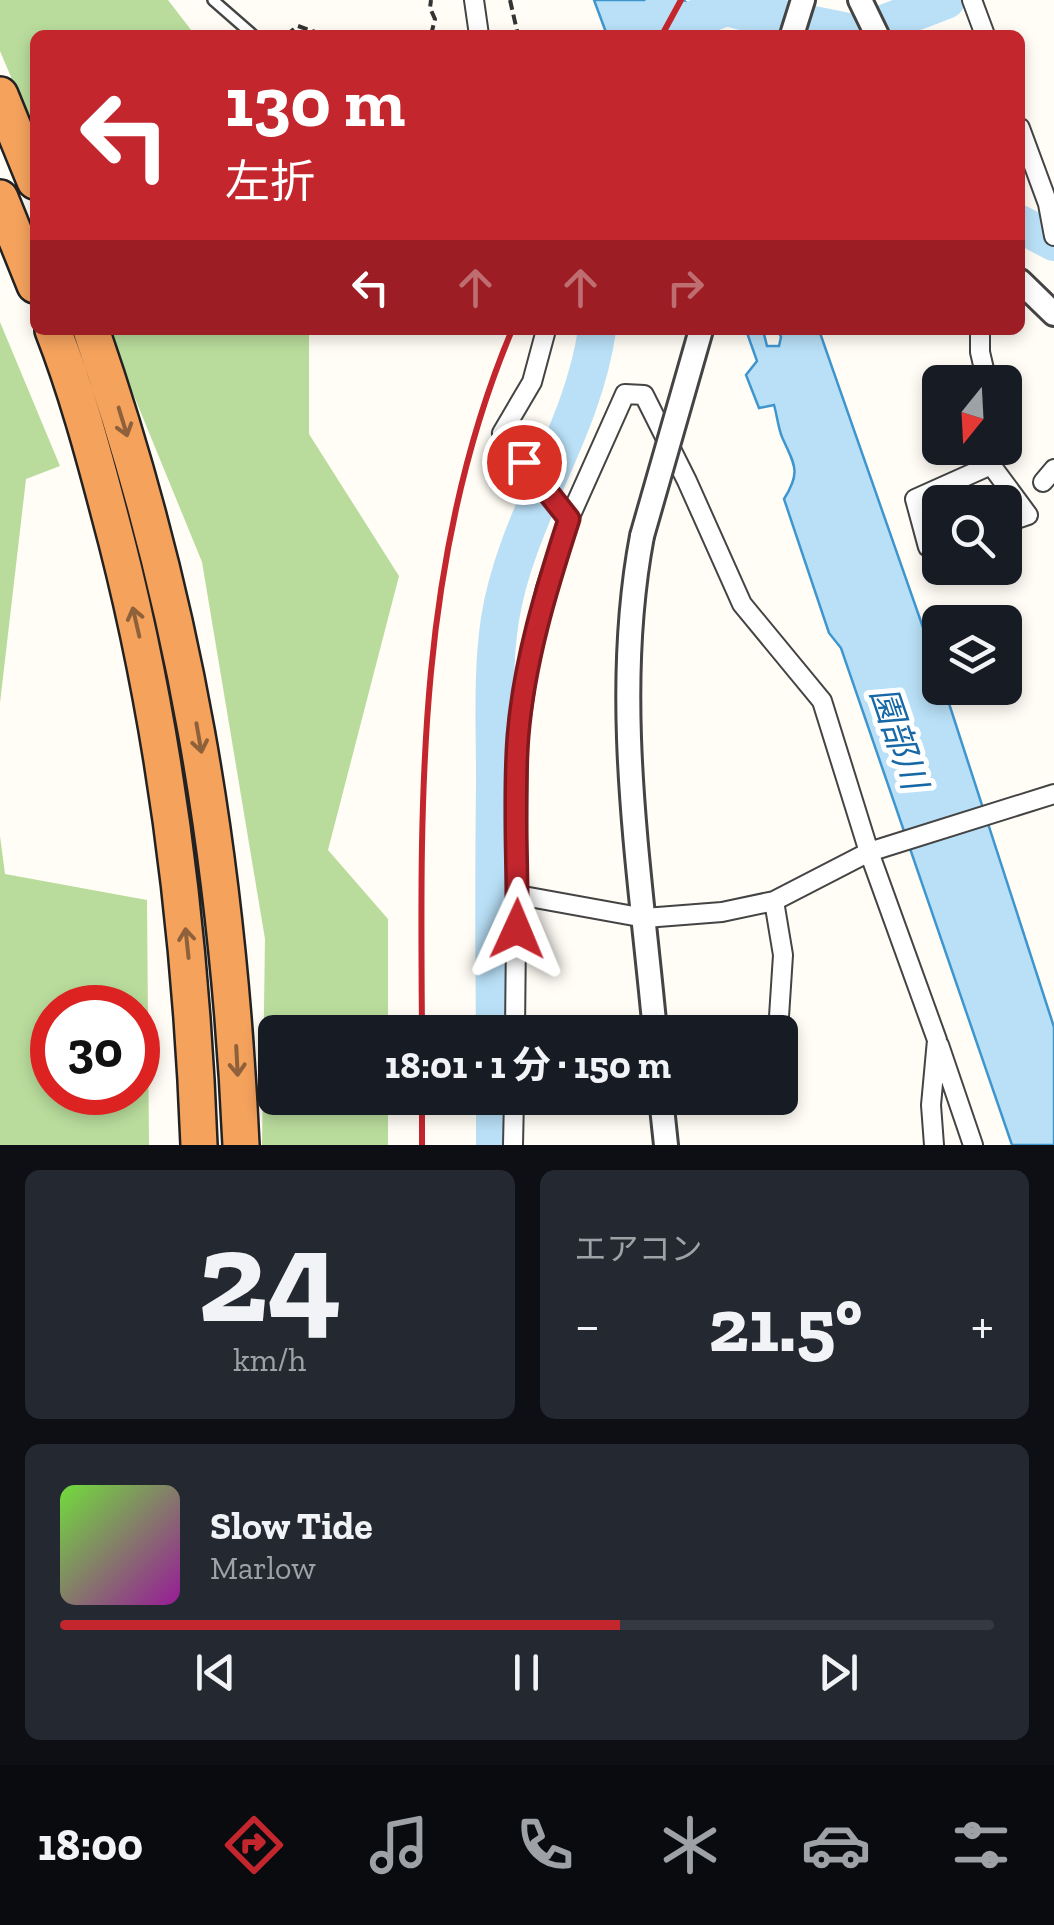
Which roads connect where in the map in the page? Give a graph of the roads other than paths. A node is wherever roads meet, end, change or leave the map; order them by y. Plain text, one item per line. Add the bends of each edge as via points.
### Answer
1 (474, 0) edge
2 (803, 0) edge
3 (860, 0) edge
4 (972, 0) edge
5 (220, 2) edge
6 (248, 30) edge
7 (478, 30) edge
8 (794, 30) edge
9 (875, 30) edge
10 (983, 30) edge
11 (0, 95) edge
12 (1025, 142) edge
13 (30, 168) edge
14 (0, 198) edge
15 (1054, 236) edge
16 (30, 273) edge
17 (1025, 285) edge
18 (1053, 305) edge
19 (55, 335) edge
20 (93, 335) edge
21 (545, 335) edge
22 (700, 335) edge
23 (980, 335) edge
24 (983, 365) edge
25 (975, 465) edge
26 (941, 485) edge
27 (922, 496) edge
28 (569, 519) junction
29 (922, 526) edge
30 (1054, 794) edge
31 (868, 852) junction
32 (518, 895) junction
33 (774, 900) junction
34 (644, 918) junction
35 (515, 1015) edge
36 (653, 1015) edge
37 (779, 1015) edge
38 (937, 1040) junction
39 (514, 1115) edge
40 (663, 1115) edge
41 (200, 1145) edge
42 (241, 1145) edge
43 (513, 1145) edge
44 (666, 1145) edge
45 (934, 1145) edge
46 (974, 1145) edge

1 - 7 street
2 - 8 street
3 - 9 street
4 - 10 street
5 - 6 lane
11 - 13 highway
12 - 15 street
14 - 16 highway
17 - 18 street
41 -> 19 highway via 185,920 160,743 121,555
20 -> 42 highway via 145,497 198,729 228,933
21 - 28 street via 532,382 502,434
22 - 34 street, bridge via 632,589 628,724
23 - 24 street
25 - 26 street
27 - 29 street via 915,500
28 - 31 street via 624,394 644,395 742,604 822,701
28 - 32 street via 528,661 518,737
30 - 31 street
31 - 33 street
31 - 38 street
32 - 34 street
32 - 35 street
33 - 34 street
33 - 37 street via 783,955
34 - 36 street
38 - 45 street
38 - 46 street
39 - 43 street
40 - 44 street

